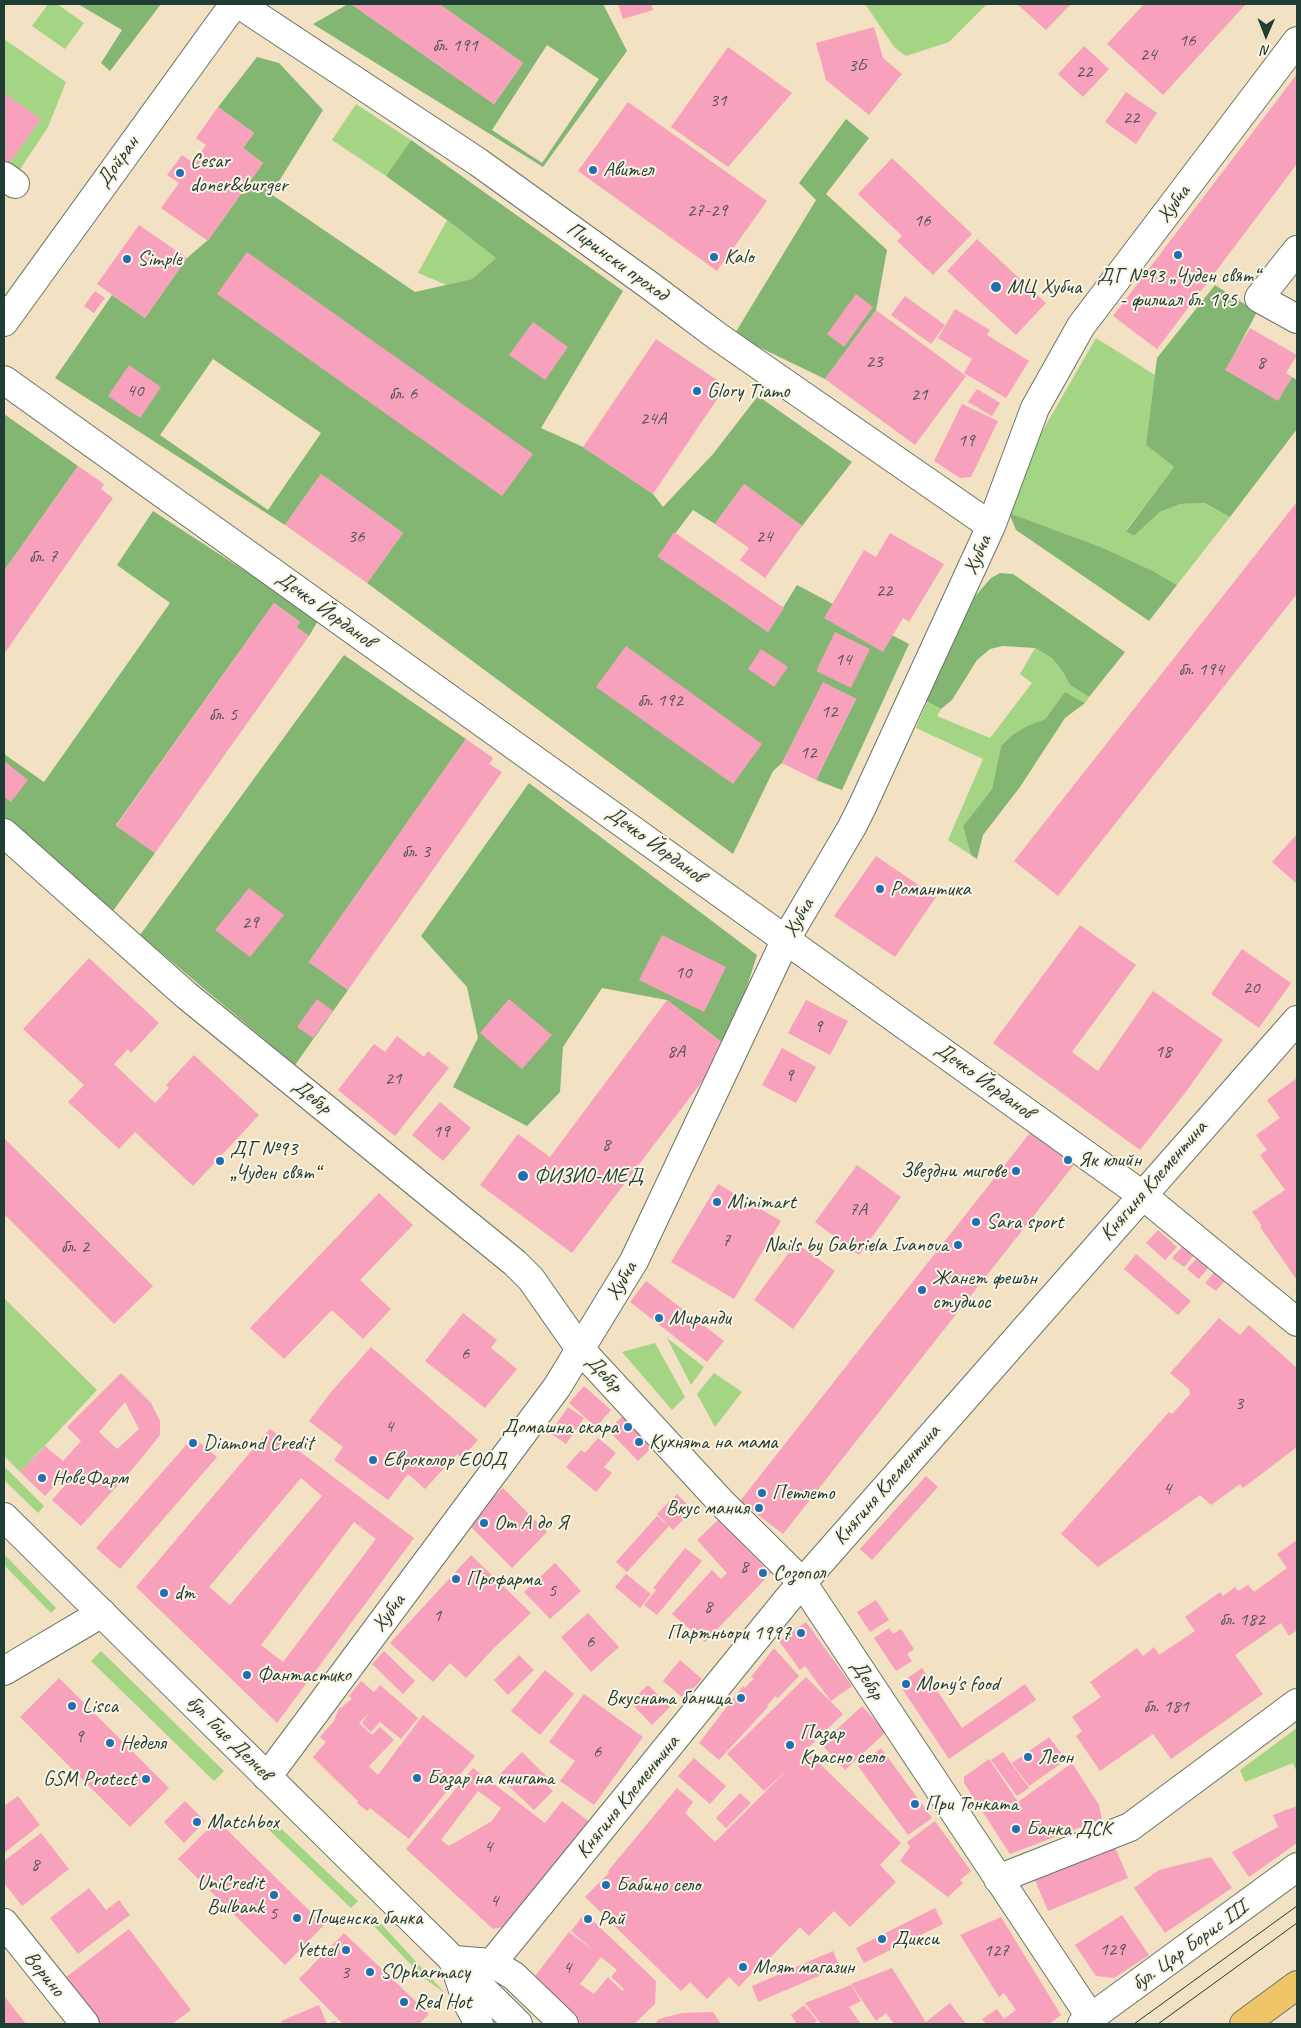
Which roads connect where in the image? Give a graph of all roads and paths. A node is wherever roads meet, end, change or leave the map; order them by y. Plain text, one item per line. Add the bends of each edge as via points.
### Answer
1 (234, 4) edge
2 (239, 4) edge
3 (1297, 41) edge
4 (1297, 250) edge
5 (1297, 319) edge
6 (4, 322) edge
7 (4, 380) edge
8 (991, 526) junction
9 (4, 834) edge
10 (786, 939) junction
11 (1297, 1020) edge
12 (1142, 1195) junction
13 (1297, 1322) edge
14 (580, 1349) junction
15 (4, 1517) edge
16 (802, 1582) junction
17 (102, 1613) junction
18 (4, 1671) edge
19 (1297, 1703) edge
20 (267, 1776) junction
21 (1297, 1867) edge
22 (998, 1879) junction
23 (4, 1923) edge
24 (453, 1960) junction
25 (492, 1963) junction
26 (1297, 1985) edge
27 (1086, 2021) edge
28 (85, 2024) edge
29 (480, 2024) edge
30 (518, 2024) edge
31 (564, 2024) edge
32 (1244, 2024) edge

1 - 6 street, Дойран
2 - 8 street, Пирински проход via 478,162 717,336
3 - 8 street, Хубча via 1081,326 1035,408
4 - 5 street via 1259,298
7 - 10 street, Дечко Йорданов
8 - 10 street, Хубча via 852,827
9 - 14 street, Дебър via 194,1001 515,1263 545,1296
10 - 12 street, Дечко Йорданов
10 - 14 street, Хубча via 639,1252
11 - 12 street, Княгиня Клементина
12 - 13 street, Дечко Йорданов
12 - 16 street, Княгиня Клементина
14 - 16 street, Дебър via 722,1503
14 - 20 street, Хубча via 557,1387
15 - 17 street, бул. Гоце Делчев
16 - 22 street, Дебър
16 - 25 street, Княгиня Клементина
17 - 18 street
17 - 20 street, бул. Гоце Делчев
19 - 22 street via 1130,1826
20 - 24 street, бул. Гоце Делчев
21 - 27 street, бул. Цар Борис III
22 - 27 street, Дебър
23 - 28 street, Ворино
24 - 25 street
24 - 29 street, бул. Гоце Делчев via 467,2002
24 - 30 street, бул. Гоце Делчев
25 - 31 street via 514,1976
26 - 32 main road

